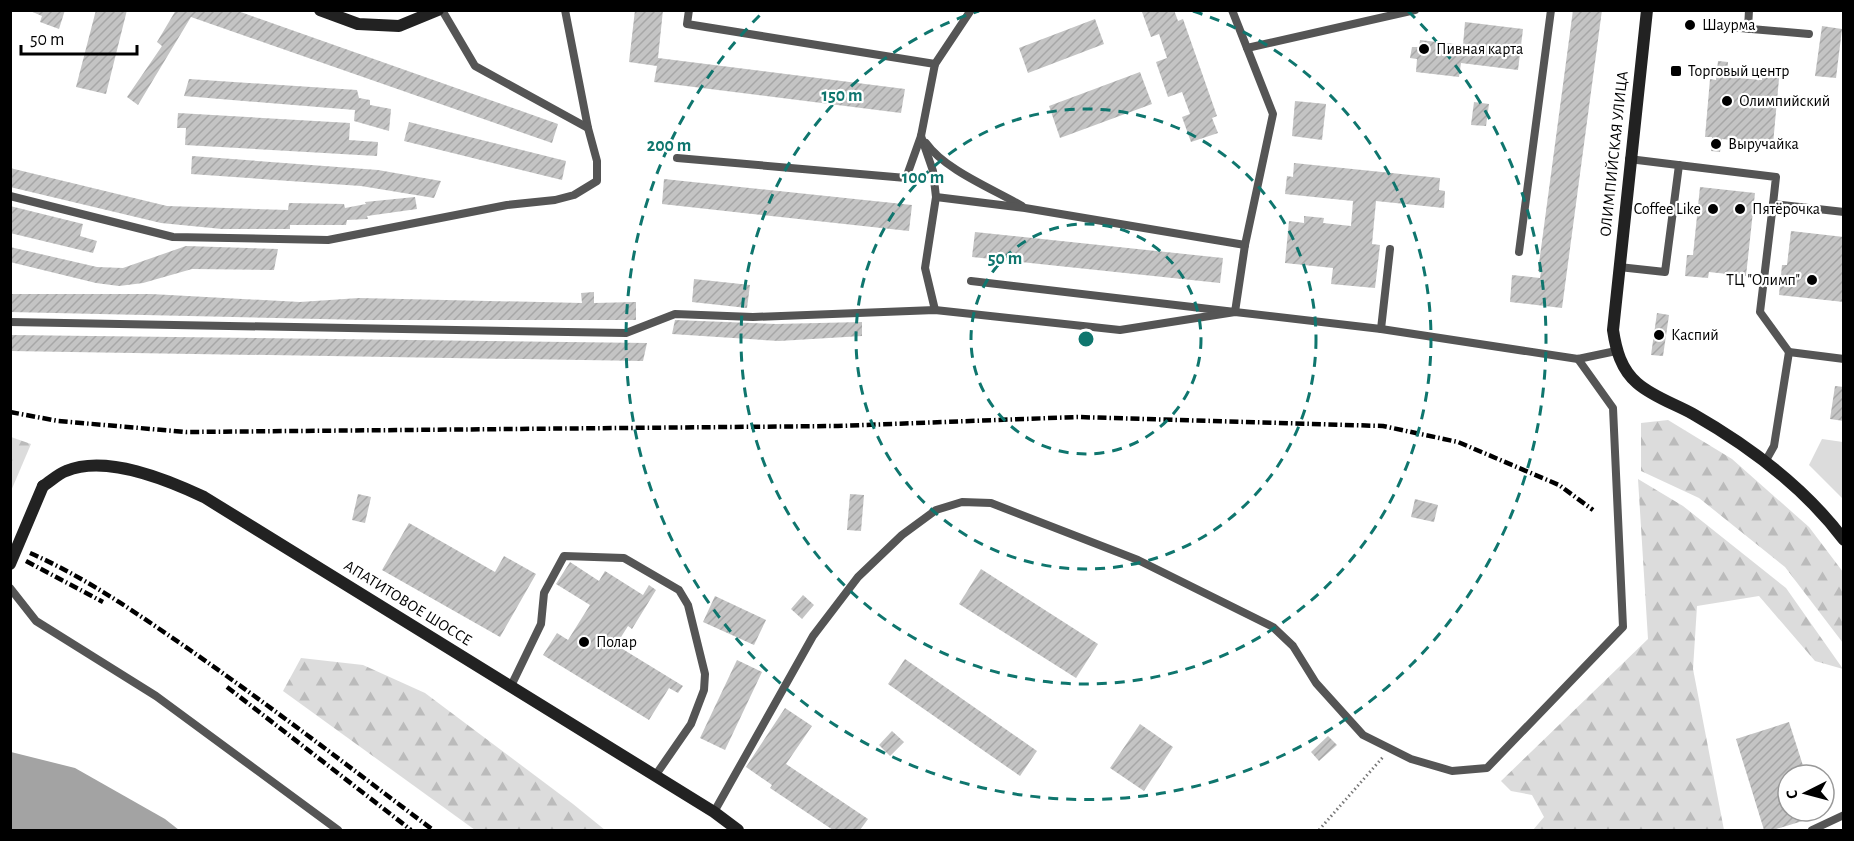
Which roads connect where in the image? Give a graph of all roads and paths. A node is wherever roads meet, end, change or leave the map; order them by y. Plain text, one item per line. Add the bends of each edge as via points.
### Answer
1 (320, 10) edge
2 (440, 10) edge
3 (565, 10) edge
4 (689, 10) edge
5 (971, 10) edge
6 (1232, 10) edge
7 (1415, 10) edge
8 (1551, 10) edge
9 (1647, 10) edge
10 (1749, 10) edge
11 (1717, 26) dead end
12 (1748, 29) junction
13 (1809, 33) dead end
14 (1247, 48) junction
15 (935, 64) junction
16 (588, 128) junction
17 (921, 136) junction
18 (677, 158) dead end
19 (1629, 159) junction
20 (1679, 165) junction
21 (10, 196) edge
22 (936, 197) junction
23 (1773, 204) junction
24 (1025, 207) junction
25 (1844, 212) edge
26 (1245, 244) junction
27 (1390, 249) dead end
28 (1519, 252) dead end
29 (1619, 267) junction
30 (971, 281) dead end
31 (935, 310) junction
32 (1235, 312) junction
33 (10, 322) edge
34 (1381, 329) junction
35 (1616, 351) junction
36 (1788, 352) junction
37 (1578, 359) junction
38 (1844, 359) edge
39 (1765, 462) junction
40 (1842, 536) edge
41 (10, 564) edge
42 (10, 588) edge
43 (511, 686) junction
44 (1391, 749) junction
45 (656, 776) junction
46 (714, 812) junction
47 (1844, 815) edge
48 (338, 831) edge
49 (738, 831) edge
50 (1319, 831) edge
51 (1812, 831) edge

1 - 2 street via 358,24 399,26
2 - 16 lane via 475,66
3 - 16 lane
4 - 15 lane via 687,24
5 - 15 lane
6 - 14 lane
7 - 14 lane
8 - 28 lane
9 - 19 street, ОЛИМПИЙСКАЯ УЛИЦА
10 - 12 lane
11 - 12 lane
12 - 13 lane
14 - 26 lane via 1273,114
15 - 17 lane
16 - 21 lane via 597,161 597,181 574,195 328,240 173,237
17 - 18 lane via 906,178
17 - 22 lane via 933,171
17 - 24 lane via 933,154 946,163
19 - 20 lane
19 - 29 street, ОЛИМПИЙСКАЯ УЛИЦА
20 - 23 lane via 1776,177
20 - 29 lane via 1665,272
22 - 24 lane
22 - 31 lane via 925,268
23 - 25 lane
23 - 36 lane via 1760,312
24 - 26 lane
26 - 32 lane
27 - 34 lane
29 - 35 street, ОЛИМПИЙСКАЯ УЛИЦА via 1613,330
30 - 32 lane
31 - 32 lane via 1120,330
31 - 33 lane via 753,317 675,314 626,333
32 - 34 lane
34 - 37 lane
35 - 37 lane
35 - 39 street via 1636,382 1732,438
36 - 38 lane
36 - 39 lane via 1774,446
37 - 44 lane via 1613,408 1623,627 1487,768 1452,771
39 - 40 street
41 - 43 street, АПАТИТОВОЕ ШОССЕ, bridge via 43,486 65,471 81,466 130,469 204,497
42 - 48 lane via 36,621 156,696
43 - 45 street, АПАТИТОВОЕ ШОССЕ
43 - 45 lane via 541,624 544,593 564,556 624,558 679,590 694,622 705,674 704,690 691,724
44 - 46 lane via 1363,735 1316,683 1293,646 1273,627 1138,560 991,503 962,502 936,510 902,535 858,577 813,636
44 - 50 path
45 - 46 street, АПАТИТОВОЕ ШОССЕ
46 - 49 street, АПАТИТОВОЕ ШОССЕ
47 - 51 lane

